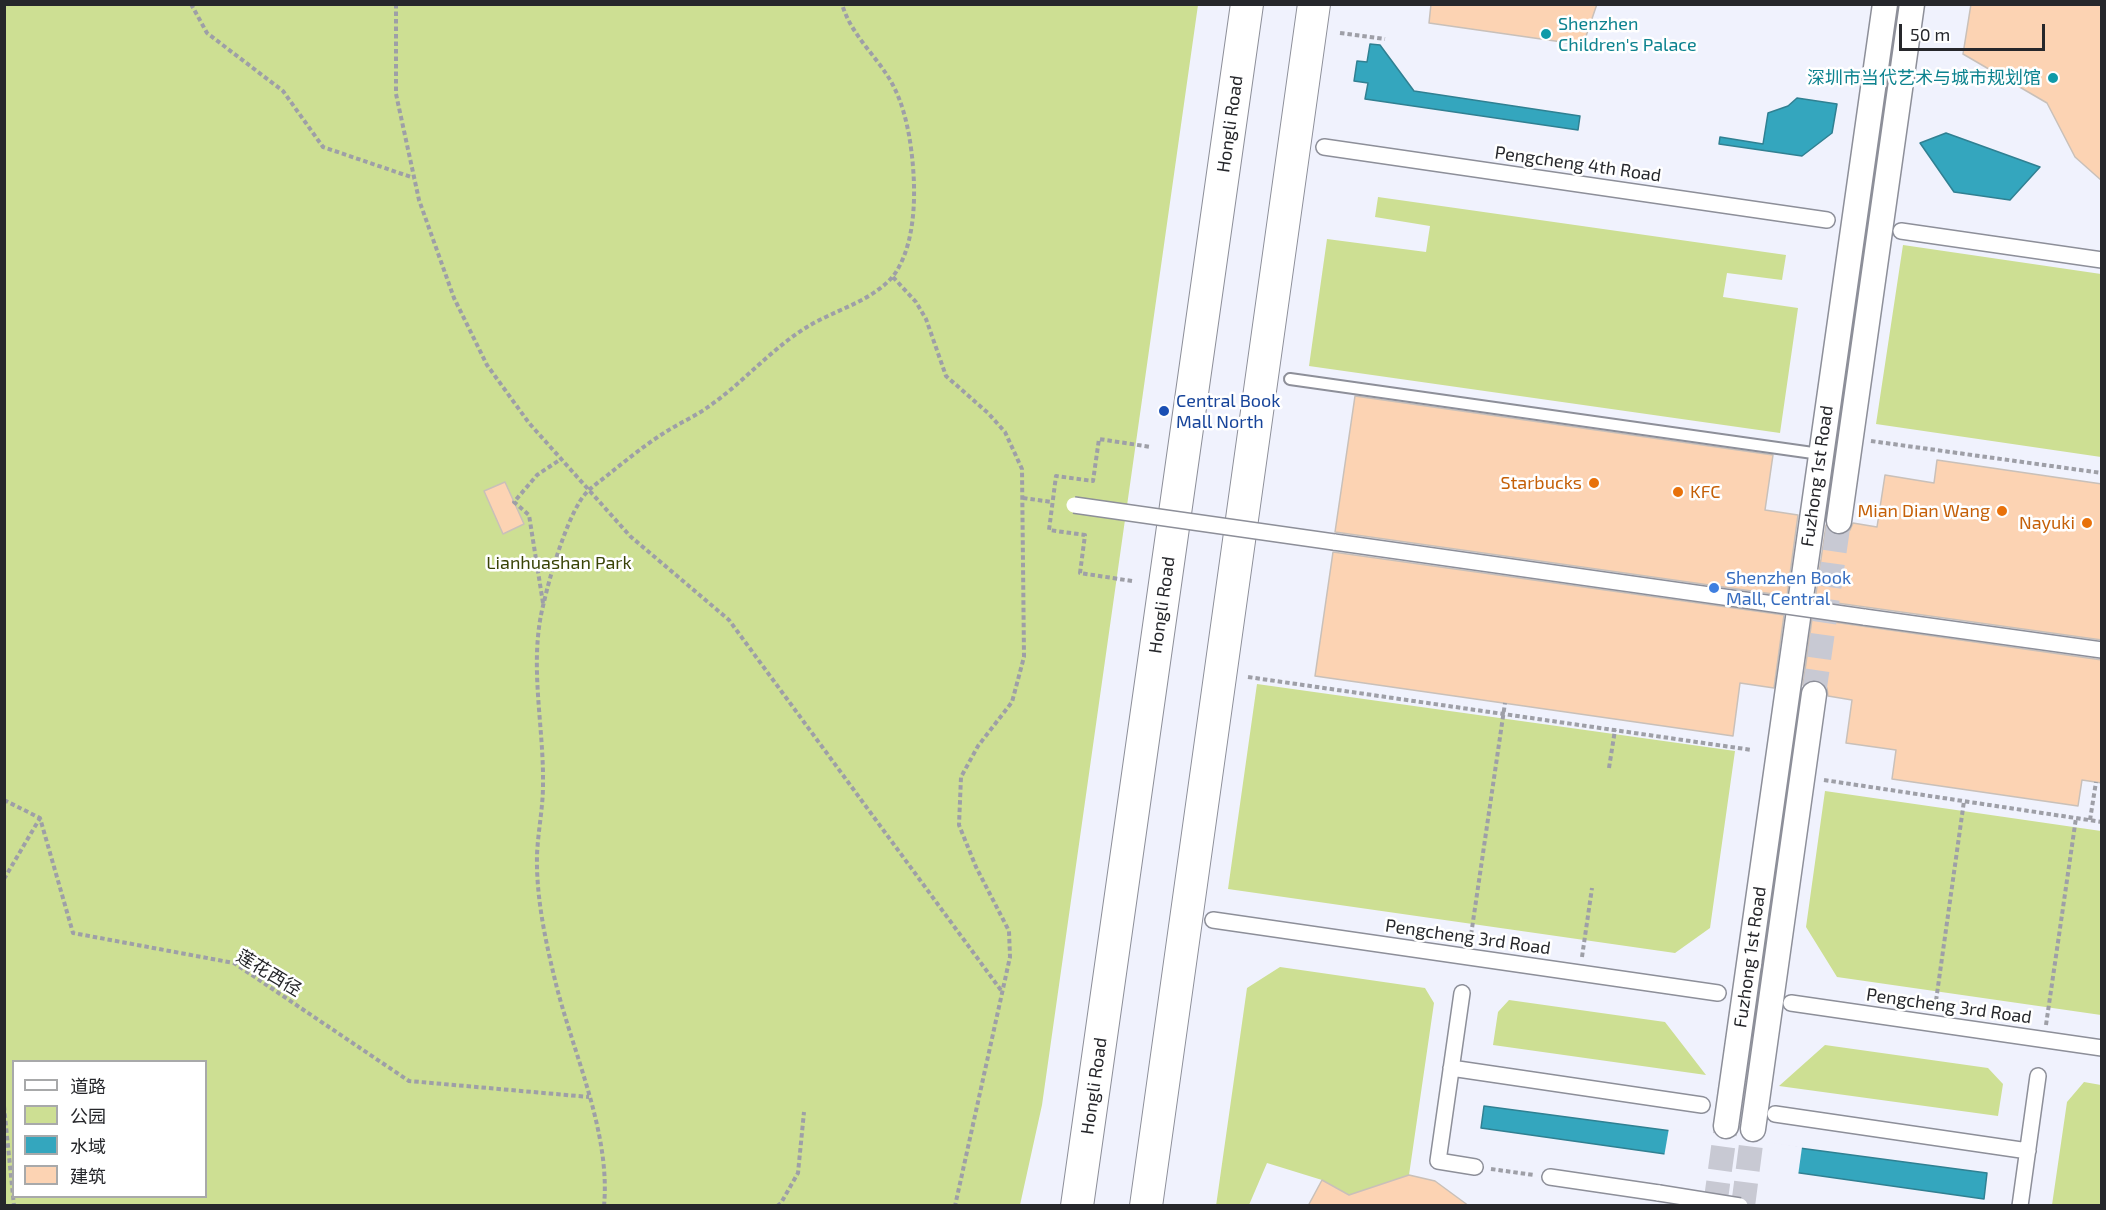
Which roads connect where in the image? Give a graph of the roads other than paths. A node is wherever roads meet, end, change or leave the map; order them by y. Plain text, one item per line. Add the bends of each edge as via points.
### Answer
1 (1247, 4) edge
2 (1314, 4) edge
3 (1885, 4) edge
4 (1912, 4) edge
5 (1324, 147) dead end
6 (1827, 220) dead end
7 (1901, 231) dead end
8 (2102, 260) edge
9 (1290, 379) dead end
10 (1820, 453) junction
11 (1074, 505) road end
12 (1839, 521) tunnel mouth
13 (2102, 650) edge
14 (1815, 694) tunnel mouth
15 (1213, 920) dead end
16 (1462, 993) dead end
17 (1718, 993) dead end
18 (1791, 1003) dead end
19 (2102, 1048) edge
20 (1451, 1068) junction
21 (2038, 1076) dead end
22 (1702, 1105) dead end
23 (1775, 1114) dead end
24 (1726, 1126) tunnel mouth
25 (1753, 1129) tunnel mouth
26 (2028, 1150) junction
27 (1475, 1167) road end
28 (1550, 1177) road end
29 (1077, 1206) edge
30 (1146, 1206) edge
31 (1740, 1206) edge
32 (2020, 1206) edge

1 - 29 main road, Hongli Road
2 - 30 main road
3 - 10 street, Fuzhong 1st Road
4 - 12 street, Fuzhong 1st Road
5 - 6 street, Pengcheng 4th Road
7 - 8 street
9 - 10 lane
10 - 24 street, Fuzhong 1st Road
11 - 13 street, bridge
14 - 25 street, Fuzhong 1st Road
15 - 17 street, Pengcheng 3rd Road
16 - 20 street
18 - 19 street, Pengcheng 3rd Road
20 - 22 street
20 - 27 street via 1438,1161
21 - 26 street
23 - 26 street
26 - 32 street
28 - 31 street, bridge

